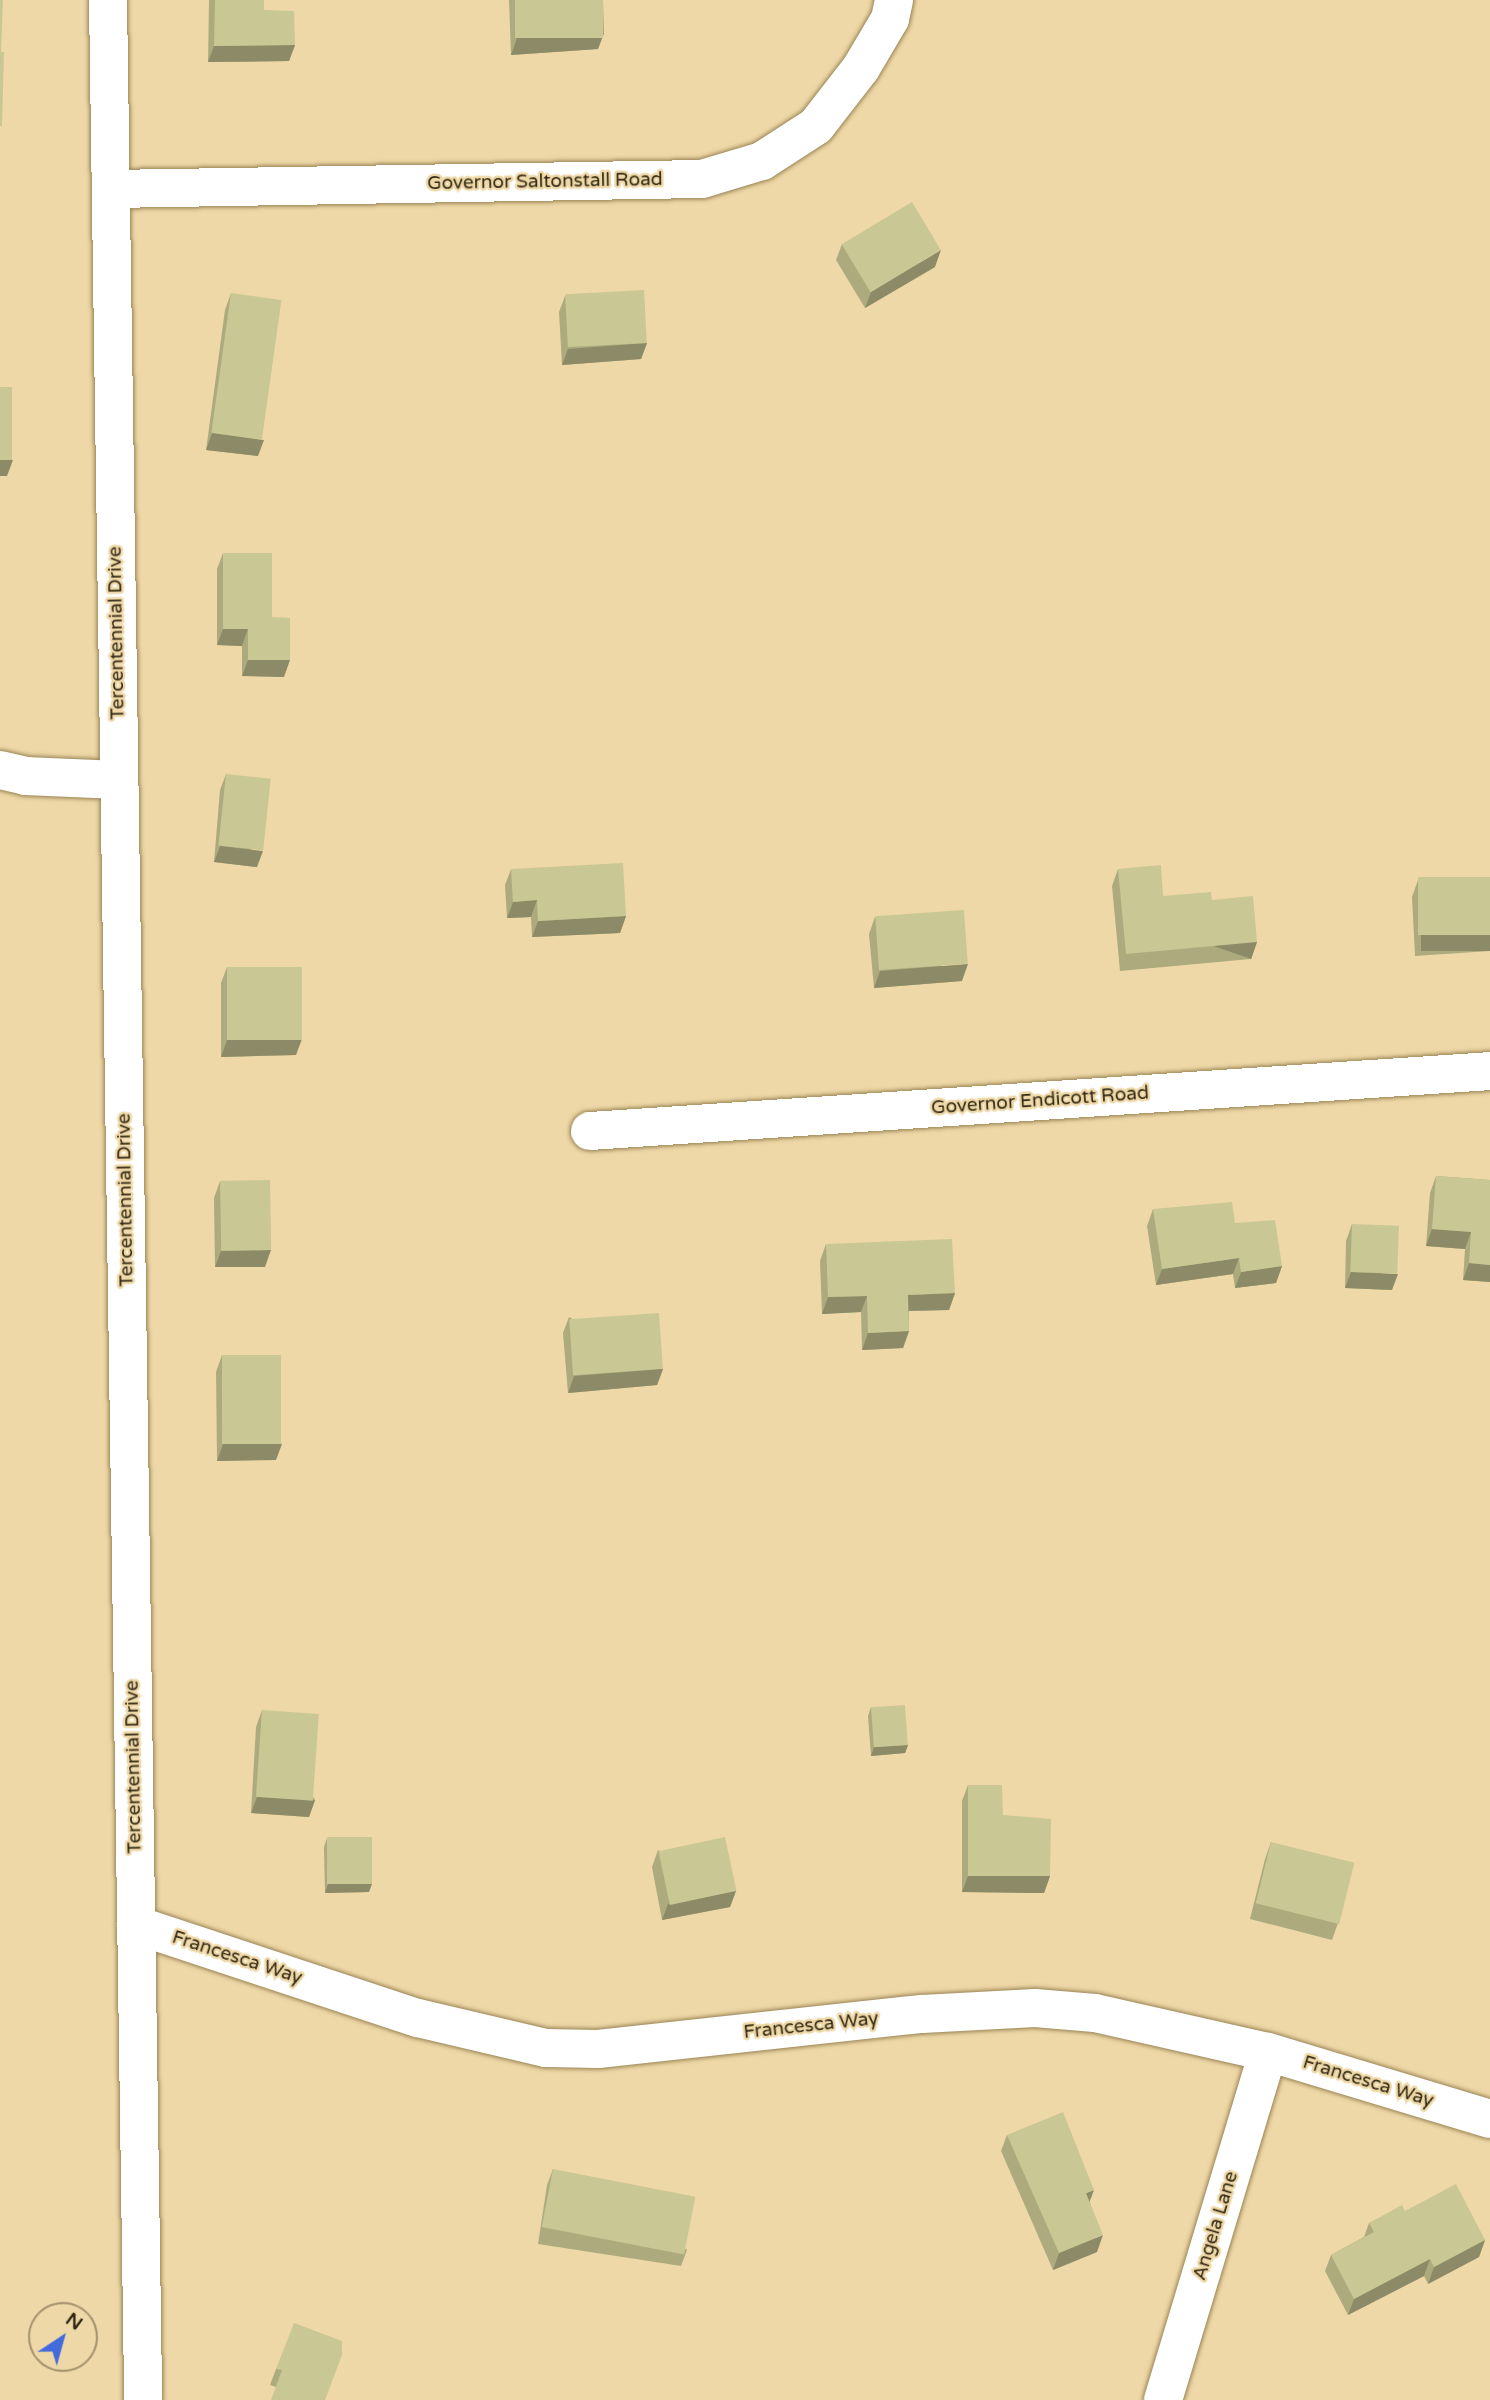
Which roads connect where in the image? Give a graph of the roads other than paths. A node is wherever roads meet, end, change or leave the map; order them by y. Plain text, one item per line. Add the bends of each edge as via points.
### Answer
1 (108, 0) edge
2 (894, 0) edge
3 (111, 190) junction
4 (0, 770) edge
5 (119, 780) junction
6 (1490, 1071) edge
7 (590, 1131) dead end
8 (136, 1925) junction
9 (1268, 2052) junction
10 (1490, 2119) edge
11 (143, 2400) edge
12 (1163, 2400) edge

1 - 3 street, Tercentennial Drive
2 - 3 street, Governor Saltonstall Road via 890,19 861,68 816,126 762,162 702,179
3 - 5 street, Tercentennial Drive
4 - 5 street via 24,776
5 - 8 street, Tercentennial Drive
6 - 7 street, Governor Endicott Road
8 - 9 street, Francesca Way via 418,2018 546,2048 598,2049 922,2014 1035,2008 1095,2013
8 - 11 street, Tercentennial Drive
9 - 10 street, Francesca Way
9 - 12 street, Angela Lane

